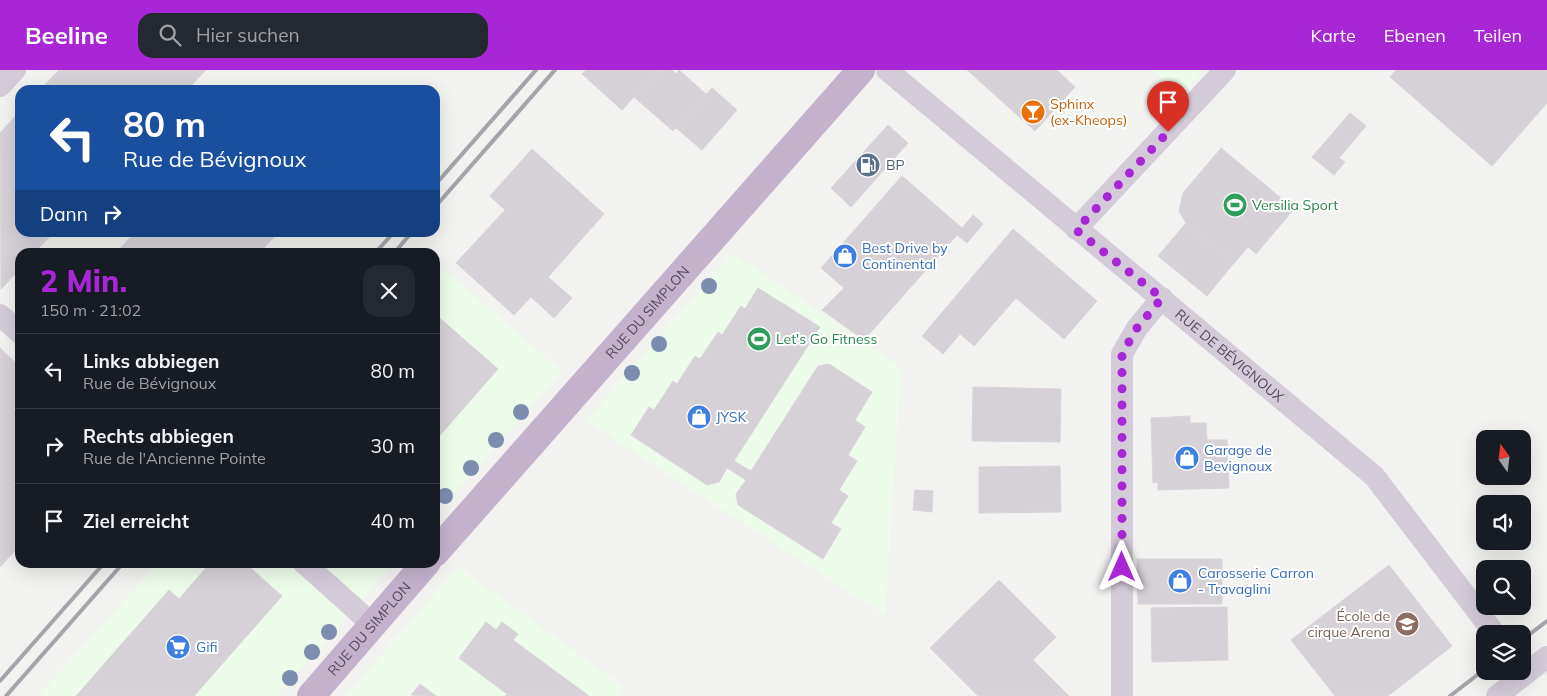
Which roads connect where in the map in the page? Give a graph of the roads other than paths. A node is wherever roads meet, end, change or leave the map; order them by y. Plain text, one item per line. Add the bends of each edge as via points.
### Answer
1 (15, 70) edge
2 (861, 70) edge
3 (887, 70) edge
4 (1225, 70) edge
5 (0, 86) edge
6 (1076, 230) junction
7 (1162, 298) junction
8 (0, 315) edge
9 (15, 328) edge
10 (440, 547) edge
11 (310, 568) edge
12 (422, 568) edge
13 (373, 625) junction
14 (1488, 625) edge
15 (1547, 657) edge
16 (1531, 667) edge
17 (1515, 680) edge
18 (311, 696) edge
19 (1122, 696) edge
20 (1497, 696) edge

1 - 5 street
2 - 10 main road, RUE DU SIMPLON
3 - 6 street, RUE DE BÉVIGNOUX
4 - 6 street
6 - 7 street, RUE DE BÉVIGNOUX
7 - 14 street, RUE DE BÉVIGNOUX via 1374,476
7 - 19 street via 1137,328 1122,354
8 - 9 street
11 - 13 street
12 - 13 main road, RUE DU SIMPLON
13 - 18 main road, RUE DU SIMPLON
15 - 16 street
17 - 20 street

